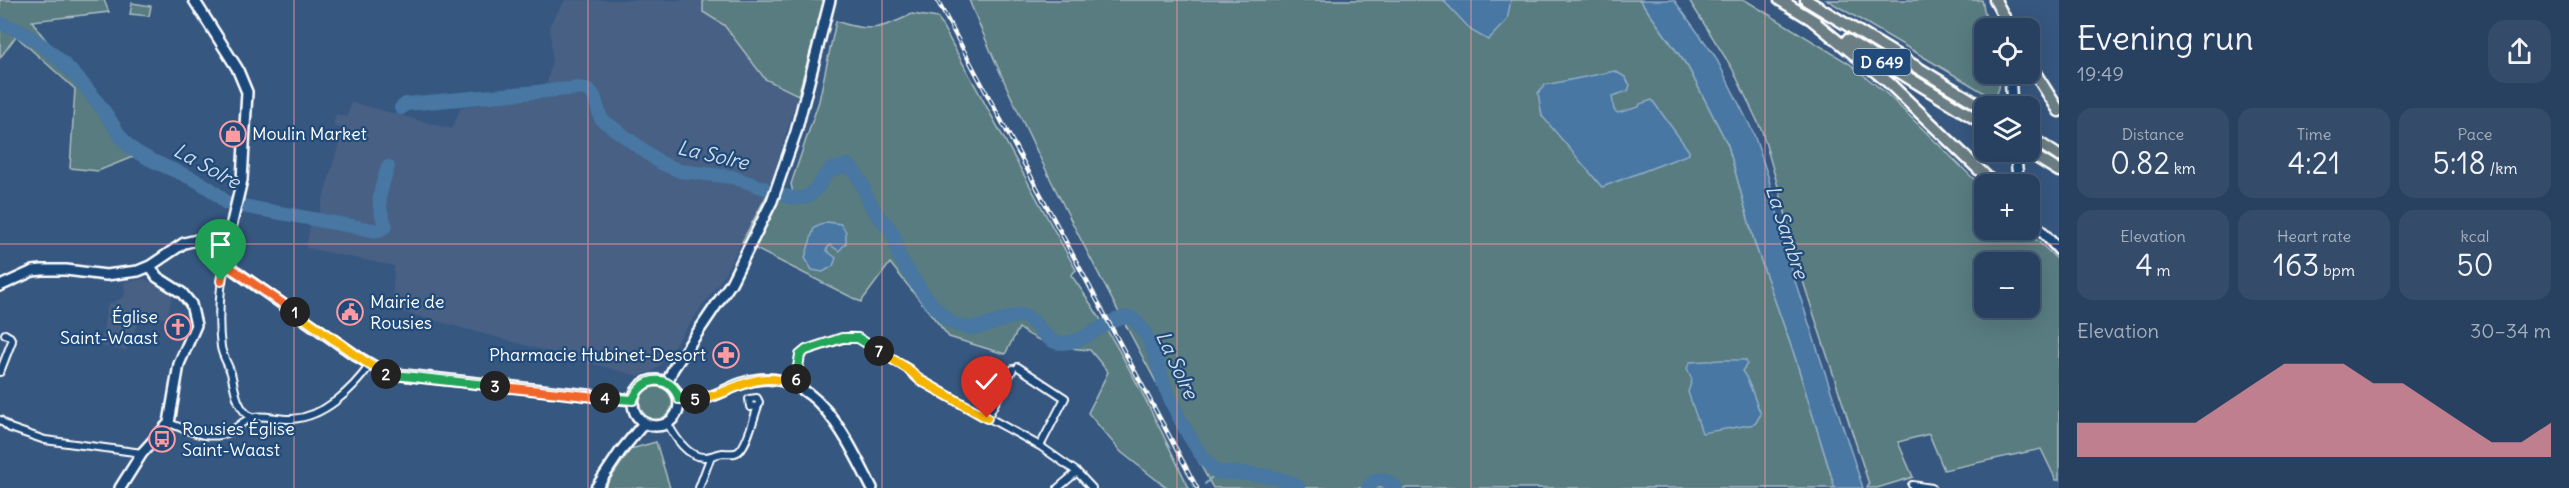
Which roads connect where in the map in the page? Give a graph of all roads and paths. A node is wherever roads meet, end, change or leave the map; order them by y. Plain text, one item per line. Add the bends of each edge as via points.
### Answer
1 (194, 0) edge
2 (830, 0) edge
3 (1780, 0) edge
4 (1806, 0) edge
5 (1995, 0) edge
6 (2000, 18) edge
7 (2005, 18) edge
8 (1811, 19) junction
9 (2040, 81) edge
10 (1974, 102) edge
11 (2059, 111) edge
12 (1974, 118) edge
13 (2040, 144) edge
14 (2059, 156) edge
15 (2040, 159) edge
16 (2059, 171) edge
17 (1984, 174) edge
18 (2040, 230) edge
19 (228, 238) junction
20 (2059, 250) edge
21 (225, 260) junction
22 (150, 266) junction
23 (0, 286) edge
24 (5, 334) dead end
25 (370, 365) junction
26 (0, 372) edge
27 (667, 383) junction
28 (795, 384) junction
29 (679, 399) junction
30 (633, 400) junction
31 (758, 406) dead end
32 (251, 417) junction
33 (987, 418) junction
34 (0, 420) edge
35 (169, 423) junction
36 (644, 423) junction
37 (668, 424) junction
38 (1040, 446) junction
39 (142, 453) junction
40 (711, 456) junction
41 (1077, 472) junction
42 (1912, 485) dead end
43 (120, 488) edge
44 (596, 488) edge
45 (699, 488) edge
46 (872, 488) edge
47 (1058, 488) edge
48 (1092, 488) edge
49 (1932, 488) edge

1 - 19 street via 228,52 245,85 248,104 240,196
2 - 27 street via 796,132 772,201 731,283
3 - 8 highway, D 649
4 - 10 highway, D 649
5 - 6 street
5 - 7 highway
8 - 12 highway, D 649
8 - 17 highway via 1889,83
9 - 11 highway
13 - 14 highway
15 - 16 highway
18 - 20 street
19 - 21 street
19 - 22 street via 210,237 184,243
21 - 25 street
21 - 32 street via 218,311 221,350 236,396
22 - 23 street via 113,275 33,271
22 - 35 street via 156,277 182,293 196,319 192,339 179,364
24 - 26 street via 12,341
25 - 30 street via 391,375
25 - 32 street via 353,387 309,416
27 - 29 street
27 - 30 street via 647,382
28 - 29 street via 771,378 754,380 703,399
28 - 33 street via 800,355 806,350 842,338 858,338 920,380
28 - 46 street via 816,399 829,416
29 - 37 street via 677,415
30 - 36 street via 635,414
31 - 40 street via 740,450
32 - 35 street via 216,436
33 - 38 street
33 - 38 street via 1015,368 1065,398
34 - 39 street via 10,428 45,440
35 - 39 street
36 - 37 street via 655,427
36 - 44 street
37 - 40 street via 686,449 702,457
38 - 41 street
39 - 43 street
40 - 45 street
41 - 47 street
41 - 48 street
42 - 49 street

